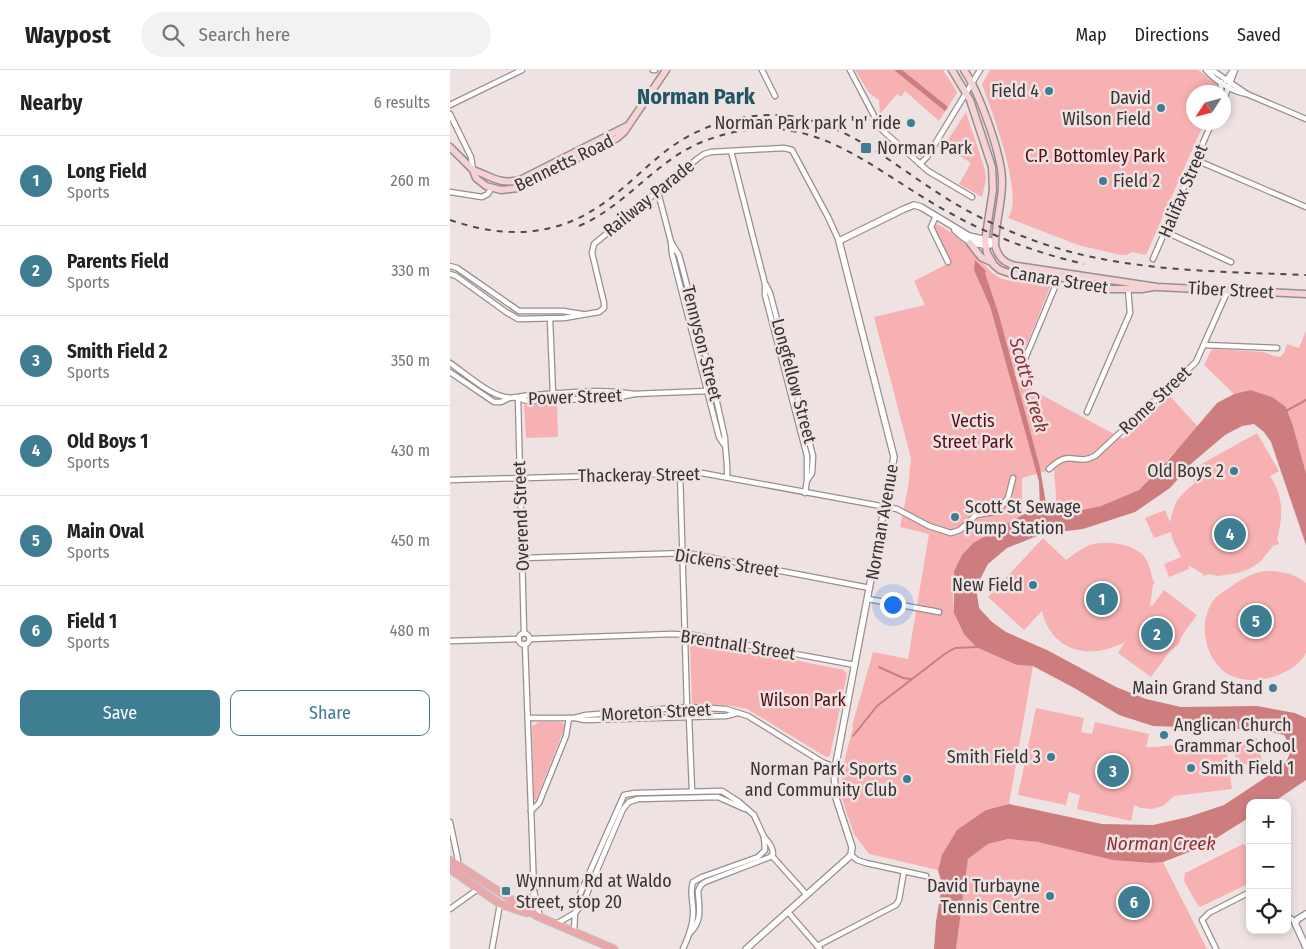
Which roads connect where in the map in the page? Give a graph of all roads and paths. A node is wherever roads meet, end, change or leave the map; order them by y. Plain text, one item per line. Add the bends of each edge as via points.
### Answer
1 (522, 70) edge
2 (666, 70) edge
3 (762, 70) edge
4 (850, 70) edge
5 (952, 70) edge
6 (964, 70) edge
7 (980, 70) edge
8 (1207, 70) edge
9 (1234, 70) edge
10 (972, 83) junction
11 (1227, 83) junction
12 (967, 93) junction
13 (775, 96) dead end
14 (450, 105) edge
15 (450, 114) edge
16 (1306, 119) edge
17 (1209, 130) edge
18 (450, 148) edge
19 (792, 150) joint
20 (731, 151) junction
21 (577, 155) junction
22 (1196, 160) junction
23 (920, 164) junction
24 (473, 170) junction
25 (491, 188) junction
26 (450, 192) edge
27 (656, 192) junction
28 (972, 197) dead end
29 (1306, 207) edge
30 (936, 216) junction
31 (952, 226) junction
32 (1166, 232) junction
33 (839, 241) junction
34 (672, 242) junction
35 (970, 242) junction
36 (985, 243) junction
37 (995, 244) junction
38 (1153, 259) dead end
39 (948, 262) dead end
40 (992, 262) junction
41 (1231, 262) dead end
42 (450, 266) edge
43 (450, 274) edge
44 (1060, 274) junction
45 (1128, 286) junction
46 (1228, 290) junction
47 (1306, 294) edge
48 (586, 314) junction
49 (550, 318) junction
50 (1204, 345) junction
51 (1278, 348) dead end
52 (450, 363) edge
53 (1020, 371) dead end
54 (450, 372) edge
55 (707, 391) junction
56 (553, 394) junction
57 (634, 394) junction
58 (509, 398) junction
59 (518, 398) junction
60 (1087, 412) dead end
61 (725, 446) junction
62 (1049, 469) dead end
63 (680, 472) junction
64 (727, 477) junction
65 (520, 478) junction
66 (1013, 478) dead end
67 (450, 480) edge
68 (805, 492) junction
69 (886, 508) junction
70 (683, 553) junction
71 (522, 558) junction
72 (870, 588) junction
73 (868, 599) junction
74 (939, 612) dead end
75 (524, 633) junction
76 (685, 634) junction
77 (519, 639) junction
78 (530, 639) junction
79 (450, 641) edge
80 (525, 644) junction
81 (855, 665) junction
82 (687, 708) junction
83 (737, 713) junction
84 (689, 716) junction
85 (528, 718) junction
86 (571, 718) junction
87 (834, 767) junction
88 (692, 791) junction
89 (531, 810) junction
90 (748, 810) junction
91 (450, 822) edge
92 (764, 837) junction
93 (851, 855) junction
94 (772, 856) junction
95 (453, 862) edge
96 (450, 869) edge
97 (904, 871) junction
98 (926, 876) dead end
99 (462, 878) junction
100 (478, 889) junction
101 (494, 889) junction
102 (534, 891) junction
103 (1246, 894) edge
104 (807, 895) junction
105 (500, 904) junction
106 (519, 905) junction
107 (450, 908) edge
108 (577, 910) junction
109 (788, 912) junction
110 (1306, 914) edge
111 (538, 916) junction
112 (1291, 919) edge
113 (1296, 922) junction
114 (556, 924) junction
115 (574, 932) junction
116 (690, 933) junction
117 (819, 947) edge
118 (1306, 947) edge
119 (492, 949) edge
120 (614, 949) edge
121 (683, 949) edge
122 (746, 949) edge
123 (1216, 949) edge

1 - 14 street
2 - 21 main road, Bennetts Road via 624,132 612,141
3 - 13 street
4 - 23 street via 881,129
5 - 12 main road
6 - 10 main road
7 - 10 street
8 - 11 street
9 - 11 street
10 - 12 street
10 - 37 main road via 1001,167 1002,192
11 - 16 street via 1238,92
12 - 23 street
12 - 36 main road via 993,172
15 - 24 street
17 - 22 street, Halifax Street
18 - 24 main road, Bennetts Road
19 - 20 street, Railway Parade
19 - 33 street, Norman Avenue
20 - 27 street, Railway Parade via 704,154
20 - 68 street, Longfellow Street via 813,456 812,473
21 - 24 main road, Bennetts Road via 515,181 494,180
21 - 25 main road, Bennetts Road via 518,188 507,191
22 - 29 street
22 - 32 street, Halifax Street
23 - 28 street
24 - 25 main road, Bennetts Road via 476,178
25 - 26 street via 482,197
27 - 34 street, Tennyson Street
27 - 48 street, Railway Parade via 594,244 592,253 604,307 600,312
30 - 31 street, Canara Street
30 - 33 street, Canara Street via 914,205
30 - 39 street via 931,228
31 - 35 street, Canara Street
31 - 36 street, Canara Street
32 - 38 street, Halifax Street
32 - 41 street
33 - 69 street, Norman Avenue via 894,451
34 - 55 street, Tennyson Street via 672,254
34 - 61 street, Tennyson Street via 680,258 712,380
35 - 36 street, Canara Street
35 - 40 main road, Canara Street via 981,257
36 - 37 street, Canara Street
36 - 40 main road
37 - 44 main road, Canara Street via 1000,257 1008,264
40 - 44 main road, Canara Street via 1000,270 1012,274
42 - 48 street via 519,312
43 - 49 street, Railway Parade via 514,317
44 - 45 main road, Canara Street
44 - 53 street
45 - 46 main road, Tiber Street
45 - 60 street via 1129,315
46 - 47 main road, Tiber Street
46 - 50 street, Rome Street
48 - 49 street, Railway Parade
49 - 56 street
50 - 51 street
50 - 62 street, Rome Street via 1196,362 1095,456 1082,460 1062,458
52 - 58 street, Power Street via 493,393
54 - 58 street, Power Street via 494,402
55 - 57 street, Power Street
55 - 61 street, Tennyson Street via 719,437
56 - 57 street, Power Street
56 - 59 street, Power Street
57 - 59 street, Power Street via 616,398 547,401
58 - 59 street, Power Street
59 - 65 street, Overend Street
61 - 64 street, Tennyson Street
63 - 64 street, Thackeray Street
63 - 65 street, Thackeray Street
63 - 70 street
64 - 68 street, Thackeray Street
65 - 67 street, Thackeray Street
65 - 71 street, Overend Street
66 - 69 street, Thackeray Street via 1008,498 1000,508 976,515 954,532 936,529 899,510
68 - 69 street, Thackeray Street
69 - 72 street, Norman Avenue
70 - 71 street, Dickens Street
70 - 72 street, Dickens Street
70 - 76 street
71 - 75 street, Overend Street
72 - 73 street, Norman Avenue
73 - 74 street
73 - 81 street, Norman Avenue
75 - 77 street
75 - 78 street
76 - 78 street, Brentnall Street
76 - 81 street, Brentnall Street
76 - 82 street
77 - 79 street
77 - 80 street
78 - 80 street
80 - 85 street
81 - 87 street, Norman Avenue
82 - 83 street, Moreton Street via 726,709
82 - 86 street, Moreton Street
83 - 84 street, Moreton Street
83 - 87 street, Moreton Street via 748,716
84 - 86 street, Moreton Street
84 - 88 street
85 - 86 street, Moreton Street
85 - 89 street
86 - 89 street via 539,802
87 - 93 street, Norman Avenue via 834,792 851,843
88 - 90 street via 721,790
88 - 108 street via 623,795 580,894
89 - 102 street
90 - 92 street via 756,817
90 - 108 street via 718,797 629,802 622,809 583,903
91 - 95 street via 458,860
92 - 94 street via 770,844
92 - 116 street via 765,850 760,856 693,882 694,915
93 - 97 street via 862,862
93 - 104 street
94 - 104 street
94 - 116 street via 702,884 698,891 700,918
95 - 99 main road
95 - 101 main road
96 - 99 main road
97 - 98 street
97 - 117 street via 896,905
99 - 100 main road
100 - 105 main road
100 - 107 street
101 - 105 main road
101 - 106 main road
102 - 106 street via 531,901
102 - 111 street
103 - 123 street via 1202,920
104 - 109 street
105 - 111 main road
105 - 119 street
106 - 111 main road
108 - 114 street
108 - 115 street
109 - 117 street
109 - 122 street
110 - 113 street
111 - 114 main road
112 - 113 street
113 - 118 street via 1296,929
114 - 115 main road
115 - 120 main road
116 - 121 street

